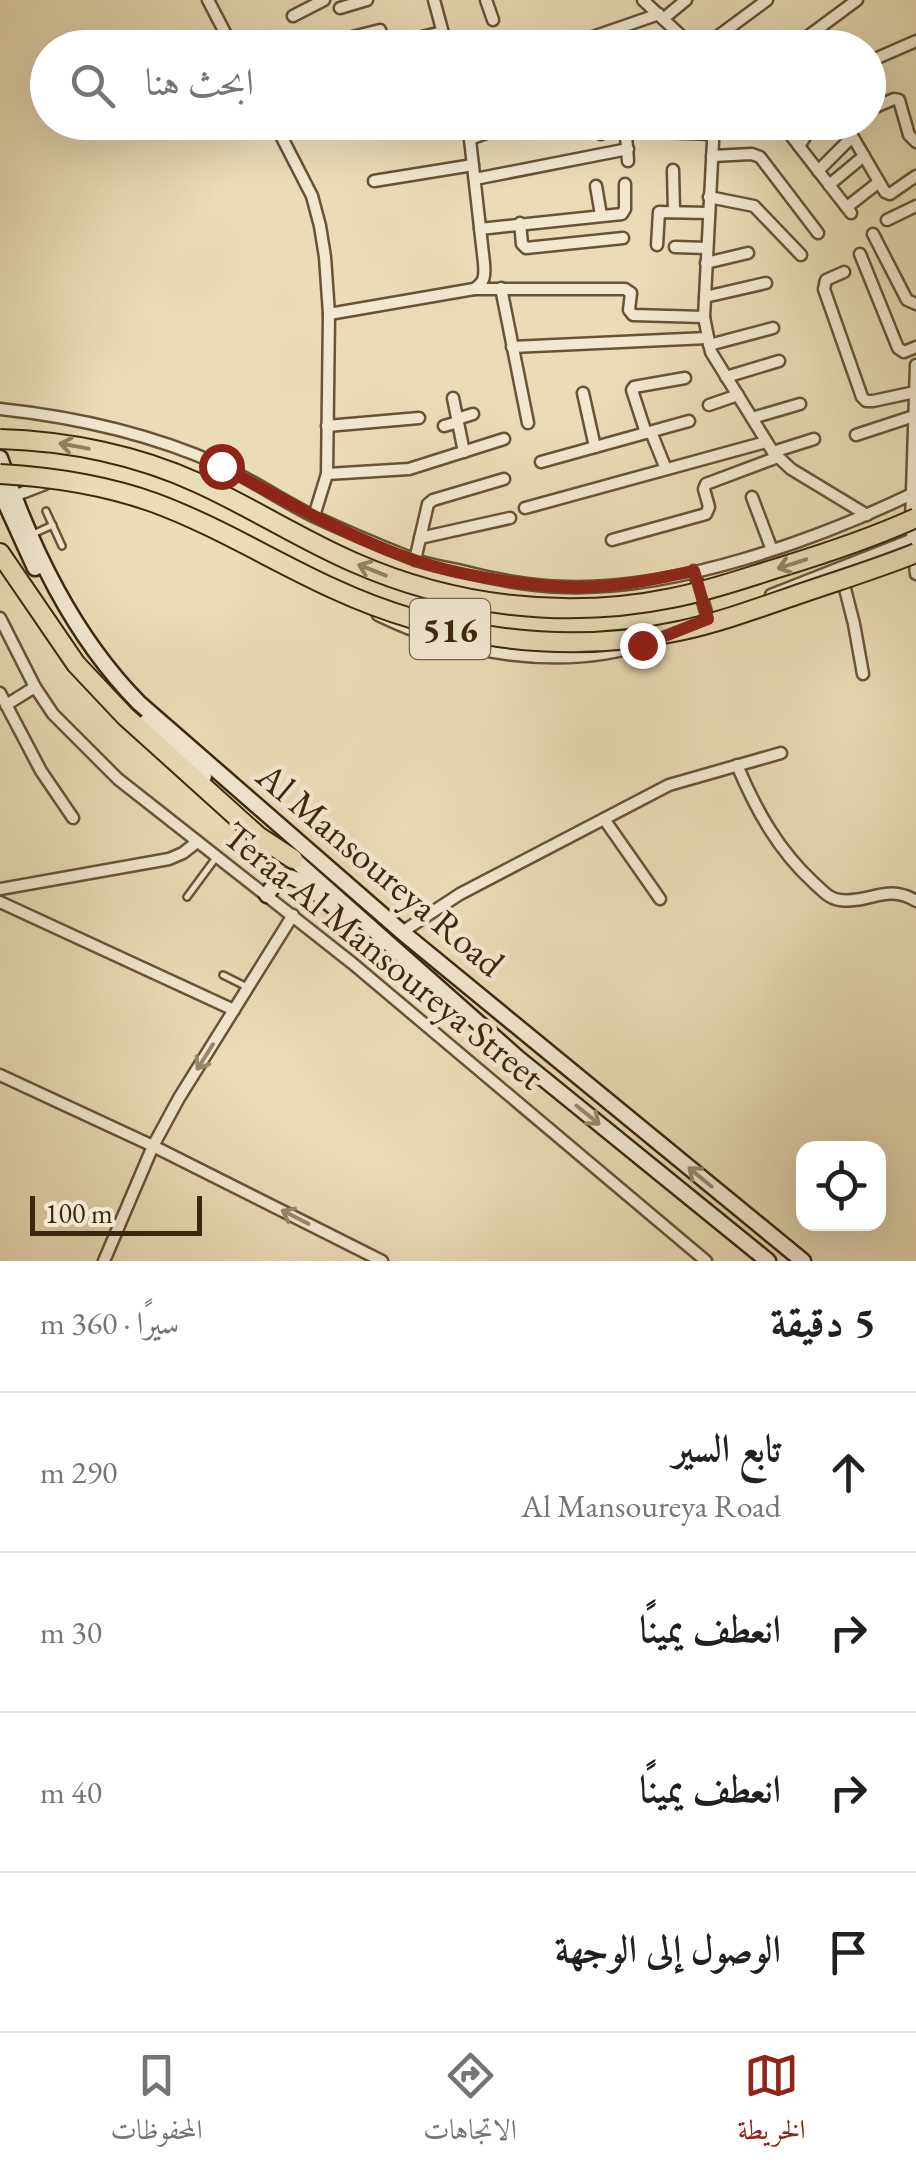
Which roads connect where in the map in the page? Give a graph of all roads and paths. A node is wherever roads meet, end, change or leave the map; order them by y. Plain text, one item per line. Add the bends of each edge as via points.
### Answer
1 (208, 0) edge
2 (324, 0) edge
3 (367, 0) edge
4 (434, 0) edge
5 (486, 0) edge
6 (643, 0) edge
7 (686, 0) edge
8 (767, 0) edge
9 (857, 0) edge
10 (340, 8) dead end
11 (293, 16) dead end
12 (661, 17) junction
13 (492, 20) dead end
14 (224, 30) edge
15 (442, 30) edge
16 (619, 30) edge
17 (675, 30) edge
18 (726, 30) edge
19 (816, 30) edge
20 (916, 42) edge
21 (886, 54) edge
22 (886, 102) edge
23 (283, 140) edge
24 (470, 140) edge
25 (626, 140) edge
26 (713, 140) edge
27 (795, 140) edge
28 (803, 140) edge
29 (849, 140) edge
30 (854, 140) edge
31 (916, 142) edge
32 (799, 146) junction
33 (712, 156) junction
34 (864, 156) junction
35 (473, 165) junction
36 (672, 170) dead end
37 (818, 171) junction
38 (916, 176) edge
39 (475, 180) junction
40 (374, 182) dead end
41 (879, 182) junction
42 (625, 184) dead end
43 (830, 185) junction
44 (596, 186) dead end
45 (709, 197) junction
46 (916, 206) edge
47 (674, 212) junction
48 (709, 213) junction
49 (601, 215) junction
50 (888, 220) dead end
51 (520, 223) junction
52 (480, 228) junction
53 (818, 233) dead end
54 (873, 234) dead end
55 (623, 238) dead end
56 (657, 245) dead end
57 (674, 247) dead end
58 (707, 248) junction
59 (748, 253) dead end
60 (860, 254) dead end
61 (801, 255) dead end
62 (706, 263) junction
63 (844, 272) dead end
64 (766, 283) dead end
65 (501, 288) junction
66 (474, 289) junction
67 (704, 296) junction
68 (916, 304) edge
69 (329, 314) junction
70 (704, 317) junction
71 (773, 328) dead end
72 (708, 342) junction
73 (512, 347) junction
74 (916, 347) edge
75 (780, 361) dead end
76 (916, 365) edge
77 (726, 377) junction
78 (685, 378) dead end
79 (915, 392) edge
80 (583, 393) dead end
81 (738, 395) junction
82 (453, 398) dead end
83 (800, 404) dead end
84 (709, 406) dead end
85 (0, 408) edge
86 (473, 414) dead end
87 (914, 416) edge
88 (419, 418) dead end
89 (752, 418) junction
90 (458, 421) junction
91 (689, 421) dead end
92 (528, 423) dead end
93 (328, 426) junction
94 (444, 426) dead end
95 (648, 432) junction
96 (856, 435) dead end
97 (0, 438) edge
98 (504, 439) dead end
99 (814, 440) dead end
100 (595, 447) junction
101 (772, 450) junction
102 (464, 452) junction
103 (0, 458) edge
104 (540, 462) dead end
105 (666, 469) junction
106 (0, 474) edge
107 (327, 474) junction
108 (504, 479) dead end
109 (914, 494) edge
110 (752, 497) dead end
111 (5, 500) edge
112 (525, 508) dead end
113 (46, 512) dead end
114 (867, 515) junction
115 (314, 516) junction
116 (510, 518) dead end
117 (916, 518) edge
118 (52, 525) junction
119 (829, 529) junction
120 (25, 538) junction
121 (420, 538) junction
122 (612, 540) dead end
123 (62, 546) dead end
124 (772, 550) junction
125 (0, 553) edge
126 (915, 557) edge
127 (415, 560) junction
128 (839, 568) junction
129 (694, 571) junction
130 (0, 618) edge
131 (708, 619) junction
132 (863, 674) dead end
133 (35, 687) junction
134 (0, 693) edge
135 (6, 705) junction
136 (780, 753) dead end
137 (737, 766) junction
138 (72, 818) dead end
139 (604, 818) junction
140 (197, 842) junction
141 (217, 857) junction
142 (293, 859) junction
143 (0, 888) edge
144 (267, 895) junction
145 (187, 897) dead end
146 (660, 899) dead end
147 (916, 901) edge
148 (3, 903) edge
149 (293, 915) junction
150 (0, 917) edge
151 (372, 930) junction
152 (402, 932) junction
153 (222, 975) dead end
154 (248, 988) junction
155 (234, 1010) junction
156 (0, 1075) edge
157 (153, 1146) junction
158 (747, 1216) junction
159 (733, 1233) junction
160 (106, 1257) edge
161 (120, 1261) edge
162 (382, 1261) edge
163 (706, 1261) edge
164 (768, 1261) edge
165 (802, 1261) edge

1 - 14 street
2 - 11 street
3 - 10 street
4 - 15 street
5 - 13 street
6 - 12 street
7 - 12 street
8 - 18 street
9 - 19 street
12 - 16 street
12 - 17 street
20 - 21 street
22 - 31 street via 899,100
23 - 69 street via 312,196
24 - 35 street
25 - 39 street via 628,155
26 - 33 street
27 - 32 street
28 - 32 street
29 - 37 street
30 - 34 street
32 - 37 street
33 - 45 street
33 - 53 street via 760,157
34 - 41 street
34 - 43 street
35 - 39 street
35 - 40 street
36 - 47 street
37 - 43 street
38 - 41 street via 890,194
39 - 52 street
41 - 43 street via 848,210
42 - 49 street via 624,212
44 - 49 street
45 - 48 street
45 - 61 street via 754,206
46 - 50 street
47 - 48 street
47 - 56 street via 658,212
48 - 58 street
49 - 51 street
51 - 52 street
51 - 55 street via 526,248
52 - 66 street via 485,275
54 - 68 street via 907,300
57 - 58 street
58 - 62 street
59 - 62 street
60 - 74 street via 898,348
62 - 67 street
63 - 79 street via 826,280 824,289 862,397 873,402
64 - 67 street
65 - 66 street
65 - 70 street via 625,289 633,315
65 - 73 street
66 - 69 street
67 - 70 street
69 - 93 street
70 - 72 street
71 - 72 street
72 - 73 street
72 - 77 street
73 - 92 street
75 - 77 street
76 - 79 street
77 - 81 street
78 - 95 street via 634,387
79 - 87 street
80 - 100 street
81 - 84 street
81 - 89 street
82 - 90 street
83 - 89 street
85 - 115 street via 167,445
86 - 90 street
87 - 96 street
87 - 109 street
88 - 93 street
89 - 101 street
90 - 94 street
90 - 102 street
91 - 95 street
93 - 107 street
95 - 100 street
95 - 105 street
117 -> 97 highway, 516, bridge via 669,599 524,607 390,577 150,465 101,451
98 - 102 street
99 - 101 street
100 - 104 street
101 - 105 street
101 - 114 street
101 - 122 street via 706,484 706,514
102 - 107 street via 409,469
103 - 111 main road, Al Mansoureya Road
105 - 112 street
106 - 126 highway, 516, bridge via 76,481 154,503 373,606 501,638 590,641 676,632
107 - 115 street
108 - 121 street via 433,500
109 - 114 street
109 - 126 street
110 - 124 street
111 - 120 main road, Al Mansoureya Road
111 - 131 street via 40,484 98,487 165,511 426,636 477,649 604,654
113 - 118 lane
114 - 119 street
115 - 127 street
116 - 121 street
118 - 120 lane
118 - 123 lane
119 - 124 street
119 - 128 street
120 - 142 main road, Al Mansoureya Road via 78,642 111,686
120 - 152 main road, Al Mansoureya Road via 114,678
121 - 127 street
124 - 129 street
125 - 142 highway via 76,664 124,716 258,836
126 - 128 street
127 - 129 street via 567,587
128 - 131 street
128 - 132 street
129 - 131 street
130 - 133 street, Teraa Al Mansoureya Street
133 - 135 street
133 - 140 street, Teraa Al Mansoureya Street via 118,779
134 - 135 street
135 - 138 street
136 - 137 street
137 - 139 street via 669,785
137 - 147 street via 771,832 829,896 896,892
139 - 146 street
139 - 152 street
140 - 141 street, Teraa Al Mansoureya Street
140 - 143 street via 168,859
141 - 144 street, Teraa Al Mansoureya Street
141 - 145 lane
142 - 151 main road, Al Mansoureya Road
144 - 149 street, Teraa Al Mansoureya Street
144 - 151 main road via 289,876
148 - 150 lane
148 - 155 street
149 - 154 street
149 - 163 street, Teraa Al Mansoureya Street
151 -> 159 main road, Al Mansoureya Road
158 -> 152 main road, Al Mansoureya Road
153 - 154 lane
154 - 155 street
155 -> 157 street
156 - 157 street
157 - 160 street
162 -> 157 street
158 - 159 main road
158 - 165 main road, Al Mansoureya Road
159 - 164 main road, Al Mansoureya Road
160 - 161 street

